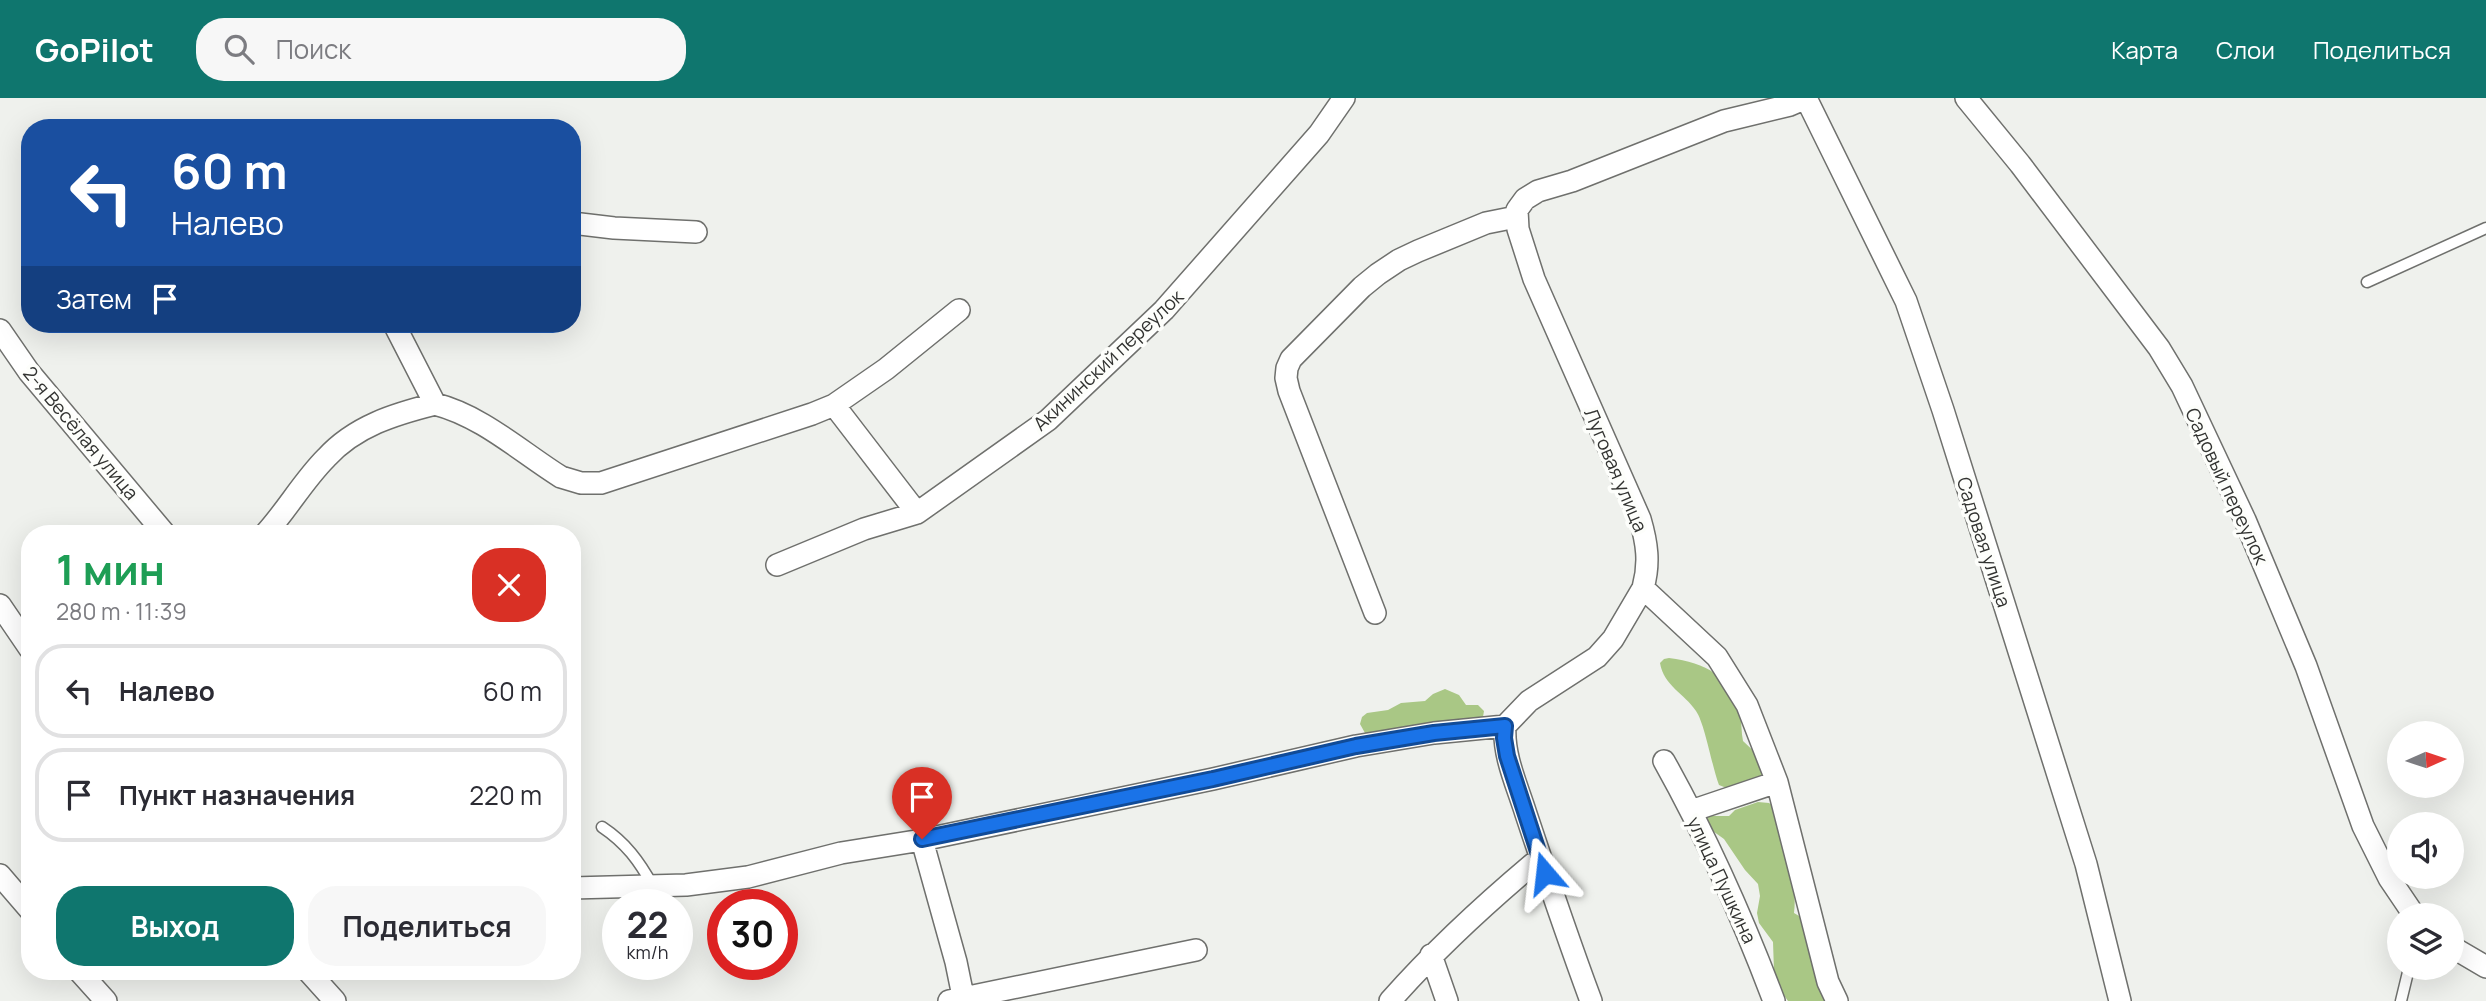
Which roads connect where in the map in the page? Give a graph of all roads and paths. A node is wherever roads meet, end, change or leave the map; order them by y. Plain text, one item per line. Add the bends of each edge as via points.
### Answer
1 (1344, 98) edge
2 (1806, 98) edge
3 (1966, 98) edge
4 (1516, 217) junction
5 (581, 224) edge
6 (2486, 228) edge
7 (696, 232) dead end
8 (2367, 282) dead end
9 (959, 310) dead end
10 (0, 330) edge
11 (399, 333) edge
12 (435, 404) junction
13 (834, 405) junction
14 (917, 513) junction
15 (157, 525) edge
16 (272, 525) edge
17 (777, 565) dead end
18 (1643, 588) junction
19 (0, 605) edge
20 (1375, 613) dead end
21 (21, 636) edge
22 (1505, 726) junction
23 (1664, 761) dead end
24 (1777, 782) junction
25 (1691, 811) junction
26 (602, 827) dead end
27 (922, 839) junction
28 (1540, 858) junction
29 (0, 875) edge
30 (653, 886) junction
31 (581, 888) edge
32 (21, 900) edge
33 (2406, 903) edge
34 (1196, 950) dead end
35 (2464, 954) edge
36 (1431, 955) junction
37 (2486, 967) edge
38 (87, 980) edge
39 (316, 980) edge
40 (2406, 980) edge
41 (959, 1000) edge
42 (106, 1001) edge
43 (335, 1001) edge
44 (1390, 1001) edge
45 (1447, 1001) edge
46 (1591, 1001) edge
47 (1774, 1001) edge
48 (1837, 1001) edge
49 (2120, 1001) edge
50 (2400, 1001) edge

1 - 14 street, Акининский переулок via 1311,143 1147,328 1048,420
2 - 4 street via 1724,121 1538,191 1521,203
2 - 49 street, Садовая улица via 1906,301 2086,864
3 - 33 street, Садовый переулок via 2159,348 2182,386 2306,666 2363,826
4 - 18 street, Луговая улица via 1534,279 1640,519 1647,554
4 - 20 street via 1486,223 1399,260 1362,287 1287,368 1289,391
5 - 7 street
6 - 8 lane
9 - 13 street
10 - 15 street, 2-я Весёлая улица via 29,372
11 - 12 street
12 - 13 street via 501,436 561,477 590,484
12 - 16 street via 383,419 344,442
13 - 14 street
14 - 17 street, Акининский переулок
18 - 22 street via 1614,639 1597,657 1529,701
18 - 24 street via 1717,657 1747,705
19 - 21 street
22 - 27 street via 1356,746
22 - 28 street via 1507,756
23 - 25 street, улица Пушкина
24 - 25 street
24 - 48 street via 1828,982
25 - 47 street, улица Пушкина
26 - 30 lane via 629,848
27 - 30 street via 841,853 748,877
27 - 41 street via 956,962
28 - 36 street
28 - 46 street
29 - 32 street
30 - 31 street
34 - 41 street
35 - 37 street
36 - 44 street
36 - 45 street
38 - 42 street
39 - 43 street
40 - 50 lane

